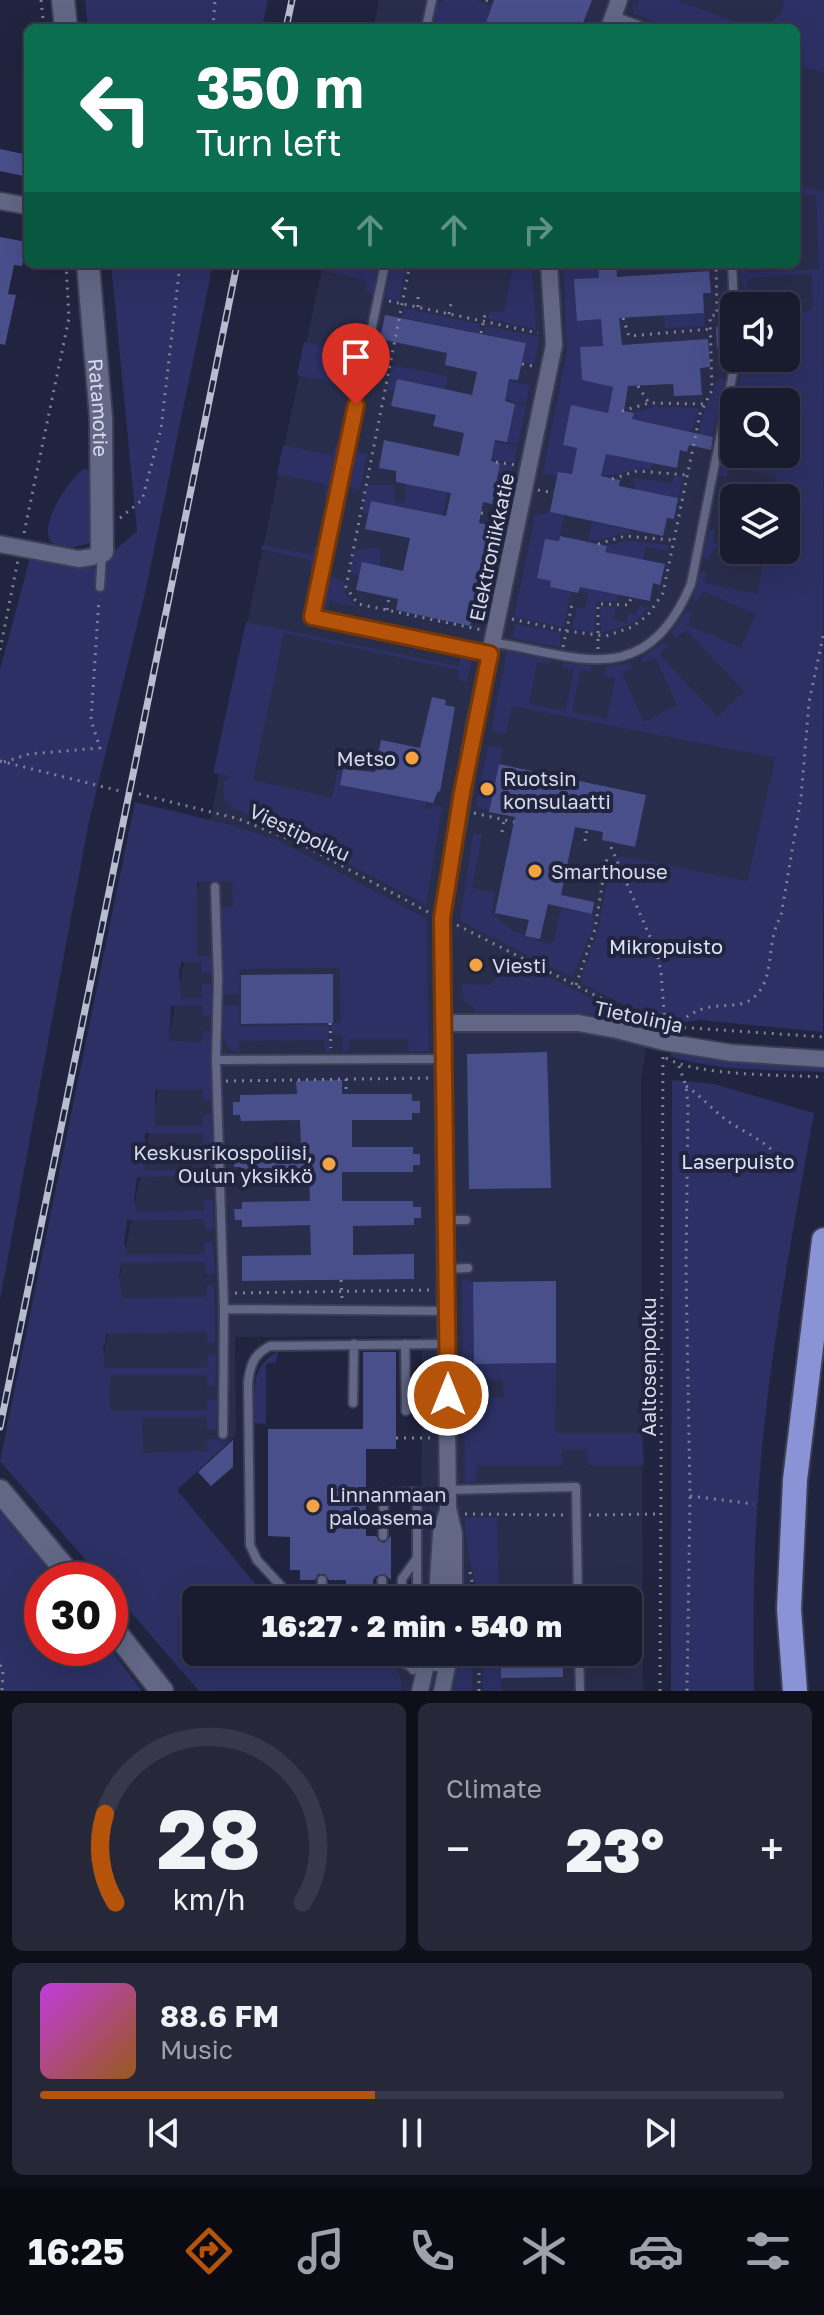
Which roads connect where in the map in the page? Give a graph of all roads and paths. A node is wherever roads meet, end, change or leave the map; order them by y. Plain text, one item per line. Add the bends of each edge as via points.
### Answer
1 (41, 0) edge
2 (63, 0) edge
3 (215, 0) edge
4 (432, 0) edge
5 (486, 0) edge
6 (493, 3) dead end
7 (614, 15) edge
8 (44, 24) edge
9 (66, 24) edge
10 (213, 24) edge
11 (427, 24) edge
12 (636, 24) edge
13 (0, 201) edge
14 (24, 205) edge
15 (66, 268) edge
16 (88, 268) edge
17 (180, 268) edge
18 (384, 268) edge
19 (409, 268) edge
20 (549, 268) edge
21 (716, 268) edge
22 (732, 268) edge
23 (733, 292) edge
24 (418, 296) dead end
25 (377, 299) junction
26 (451, 303) dead end
27 (401, 304) junction
28 (418, 307) junction
29 (486, 310) dead end
30 (449, 314) junction
31 (623, 318) dead end
32 (484, 321) junction
33 (711, 329) junction
34 (481, 333) dead end
35 (541, 333) dead end
36 (522, 364) dead end
37 (537, 367) dead end
38 (733, 372) edge
39 (638, 386) dead end
40 (649, 403) junction
41 (705, 404) junction
42 (622, 411) dead end
43 (496, 462) dead end
44 (516, 465) dead end
45 (687, 475) junction
46 (612, 479) dead end
47 (534, 489) dead end
48 (554, 493) dead end
49 (481, 513) dead end
50 (505, 517) dead end
51 (673, 540) junction
52 (103, 541) junction
53 (0, 544) edge
54 (598, 544) dead end
55 (21, 548) junction
56 (100, 587) joint
57 (389, 597) dead end
58 (631, 598) dead end
59 (572, 604) dead end
60 (387, 610) junction
61 (566, 631) junction
62 (824, 632) edge
63 (597, 636) junction
64 (492, 642) junction
65 (0, 650) edge
66 (561, 656) junction
67 (598, 661) junction
68 (2, 761) edge
69 (120, 791) dead end
70 (139, 794) dead end
71 (471, 812) dead end
72 (504, 820) junction
73 (514, 822) dead end
74 (587, 829) dead end
75 (502, 832) dead end
76 (585, 841) dead end
77 (611, 847) dead end
78 (614, 856) junction
79 (215, 887) dead end
80 (449, 921) junction
81 (456, 938) dead end
82 (576, 985) junction
83 (330, 1023) dead end
84 (445, 1023) junction
85 (674, 1027) junction
86 (824, 1037) edge
87 (664, 1041) junction
88 (445, 1059) junction
89 (824, 1059) edge
90 (216, 1060) junction
91 (331, 1060) junction
92 (679, 1066) junction
93 (824, 1077) edge
94 (434, 1078) dead end
95 (346, 1079) junction
96 (219, 1081) junction
97 (686, 1086) junction
98 (346, 1094) dead end
99 (782, 1160) dead end
100 (447, 1220) junction
101 (466, 1220) dead end
102 (824, 1240) edge
103 (468, 1268) dead end
104 (448, 1269) junction
105 (341, 1280) dead end
106 (435, 1290) dead end
107 (341, 1292) junction
108 (224, 1293) junction
109 (224, 1309) junction
110 (342, 1310) junction
111 (447, 1311) junction
112 (354, 1344) junction
113 (405, 1344) junction
114 (448, 1344) junction
115 (353, 1403) dead end
116 (406, 1411) dead end
117 (223, 1434) dead end
118 (396, 1438) dead end
119 (435, 1438) dead end
120 (454, 1490) junction
121 (0, 1491) edge
122 (366, 1494) dead end
123 (384, 1494) junction
124 (690, 1496) junction
125 (754, 1504) dead end
126 (455, 1511) junction
127 (661, 1514) junction
128 (576, 1516) junction
129 (383, 1536) dead end
130 (418, 1557) junction
131 (60, 1562) edge
132 (322, 1580) dead end
133 (382, 1580) dead end
134 (281, 1586) edge
135 (322, 1586) edge
136 (382, 1586) edge
137 (402, 1586) edge
138 (417, 1586) edge
139 (438, 1586) edge
140 (454, 1586) edge
141 (578, 1586) edge
142 (128, 1644) edge
143 (128, 1648) edge
144 (0, 1665) edge
145 (422, 1666) edge
146 (436, 1666) edge
147 (448, 1666) edge
148 (479, 1666) edge
149 (579, 1666) edge
150 (447, 1670) junction
151 (421, 1687) edge
152 (2, 1691) edge
153 (162, 1691) edge
154 (177, 1691) edge
155 (442, 1691) edge
156 (479, 1691) edge
157 (580, 1691) edge
158 (660, 1691) edge
159 (687, 1691) edge
160 (795, 1691) edge

1 - 8 path
2 - 9 street
3 - 10 path
4 - 11 lane
5 - 6 path
7 - 12 lane
13 - 14 street
15 - 55 path via 69,318
16 - 52 street, Ratamotie via 101,418
17 - 52 path via 161,429 142,500
18 - 25 lane
19 - 27 path
20 - 64 street, Elektroniikkatie via 554,345
21 - 33 path via 717,315 710,316
22 - 23 lane
24 - 28 path
25 - 27 path
25 - 64 lane via 312,617
26 - 30 path
27 - 28 path
27 - 60 path via 346,580 348,593 358,604
28 - 30 path
29 - 32 path
30 - 32 path
31 - 33 path via 629,336
32 - 34 path
32 - 35 path
33 - 41 path via 712,390
36 - 37 path
38 - 67 lane via 691,584 680,610 654,639 619,659
39 - 40 path
40 - 41 path
40 - 42 path
41 - 45 path
43 - 44 path
45 - 46 path via 637,471
45 - 51 path
47 - 48 path
49 - 50 path
51 - 54 path via 625,536
51 - 63 path via 663,593 648,615 624,631
52 - 55 street via 92,557 79,559
52 - 56 lane
53 - 55 street
55 - 65 path
56 - 68 path via 91,720 100,748
57 - 60 path
58 - 63 path via 629,605 598,604
59 - 61 path
60 - 64 path
61 - 63 path
61 - 64 path via 509,618
61 - 66 path
62 - 85 path via 809,702 801,798 767,976 758,995 738,1006 706,1007
63 - 67 path
64 - 66 lane
64 - 80 street, Elektroniikkatie via 462,793
66 - 67 lane
68 - 69 path
70 - 80 path, Viestipolku via 252,824
71 - 72 path
72 - 73 path
72 - 75 path
74 - 76 path
77 - 78 path, Aaltosenpolku
78 - 82 path via 606,861 595,929
78 - 87 path, Aaltosenpolku via 657,953
79 - 90 lane
80 - 81 path
80 - 82 path, Viestipolku
80 - 84 street, Elektroniikkatie
82 - 87 path, Viestipolku via 632,1014
83 - 91 path
84 - 87 street, Tietolinja via 578,1023
84 - 88 street, Elektroniikkatie
85 - 86 path
85 - 87 path
87 - 89 street, Tietolinja via 732,1053
87 - 92 path
87 - 127 path, Aaltosenpolku
88 - 91 lane
88 - 100 street, Elektroniikkatie
90 - 91 lane
90 - 96 lane
92 - 93 path
92 - 97 path
94 - 95 path
95 - 96 path
95 - 98 path
96 - 108 lane
97 - 99 path
97 - 124 path
100 - 101 lane
100 - 104 street, Elektroniikkatie
102 - 160 highway via 795,1480 789,1609
103 - 104 lane
104 - 111 street, Elektroniikkatie
105 - 107 path
106 - 107 path
107 - 108 path
107 - 110 path
108 - 109 lane
109 - 110 lane
109 - 117 lane
110 - 111 lane
111 - 114 street, Elektroniikkatie
112 - 113 lane
112 - 115 lane via 358,1382
112 - 134 lane via 270,1346 249,1368 250,1545
113 - 114 lane
113 - 116 lane via 400,1383
114 - 120 street, Elektroniikkatie
118 - 119 path
120 - 126 street, Elektroniikkatie
120 - 126 path
120 - 128 lane via 576,1487
121 - 131 street
122 - 123 lane
123 - 129 lane
123 - 130 lane via 417,1492
124 - 125 path
124 - 159 path
126 - 128 path
126 - 139 street, Elektroniikkatie via 441,1533
126 - 140 street, Elektroniikkatie
127 - 128 path
127 - 158 path, Aaltosenpolku
128 - 141 lane
130 - 137 lane
130 - 138 lane
132 - 135 lane
133 - 136 lane
142 - 154 street
143 - 153 street
144 - 152 path
145 - 151 street
146 - 150 lane
147 - 150 street
148 - 156 path
149 - 157 lane
150 - 155 street

